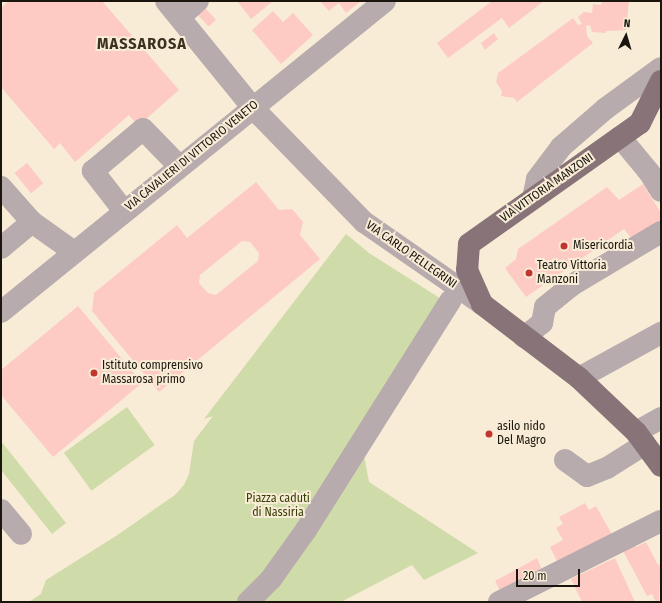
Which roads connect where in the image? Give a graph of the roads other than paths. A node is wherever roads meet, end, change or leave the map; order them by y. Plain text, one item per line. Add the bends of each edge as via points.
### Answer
1 (198, 1) edge
2 (385, 1) edge
3 (173, 9) edge
4 (661, 68) edge
5 (661, 81) edge
6 (252, 107) junction
7 (620, 137) junction
8 (179, 166) junction
9 (1, 187) edge
10 (661, 192) edge
11 (533, 198) junction
12 (124, 211) junction
13 (32, 222) junction
14 (661, 232) edge
15 (1, 248) edge
16 (74, 252) junction
17 (450, 301) dead end
18 (482, 304) junction
19 (1, 312) edge
20 (661, 333) edge
21 (524, 337) junction
22 (579, 378) junction
23 (661, 418) edge
24 (640, 438) junction
25 (565, 460) dead end
26 (661, 466) edge
27 (1, 510) edge
28 (661, 521) edge
29 (21, 534) dead end
30 (248, 602) edge
31 (499, 602) edge

1 - 3 street
2 - 6 street, VIA CAVALIERI DI VITTORIO VENETO
3 - 6 street, VIA CARLO PELLEGRINI
4 - 11 street via 605,109 561,148 537,180
5 - 7 main road, VIA VITTORIA MANZONI via 640,123
6 - 8 street, VIA CAVALIERI DI VITTORIO VENETO
6 - 18 street, VIA CARLO PELLEGRINI via 364,222
7 - 10 street via 649,172
7 - 11 main road, VIA VITTORIA MANZONI
8 - 12 street, VIA CAVALIERI DI VITTORIO VENETO
8 - 12 street via 143,129 93,171
9 - 13 street
11 - 18 main road, VIA VITTORIA MANZONI via 469,244 467,270
12 - 16 street, VIA CAVALIERI DI VITTORIO VENETO
13 - 15 street
13 - 16 street
14 - 21 street via 572,285 545,307 542,323
16 - 19 street, VIA CAVALIERI DI VITTORIO VENETO
17 - 30 street via 306,530 271,578
18 - 21 main road, VIA CARLO PELLEGRINI
20 - 22 street
21 - 22 main road, VIA CARLO PELLEGRINI
22 - 24 main road, VIA CARLO PELLEGRINI
23 - 24 street
24 - 25 street via 607,468 587,476
24 - 26 main road, VIA CARLO PELLEGRINI
27 - 29 street
28 - 31 street

